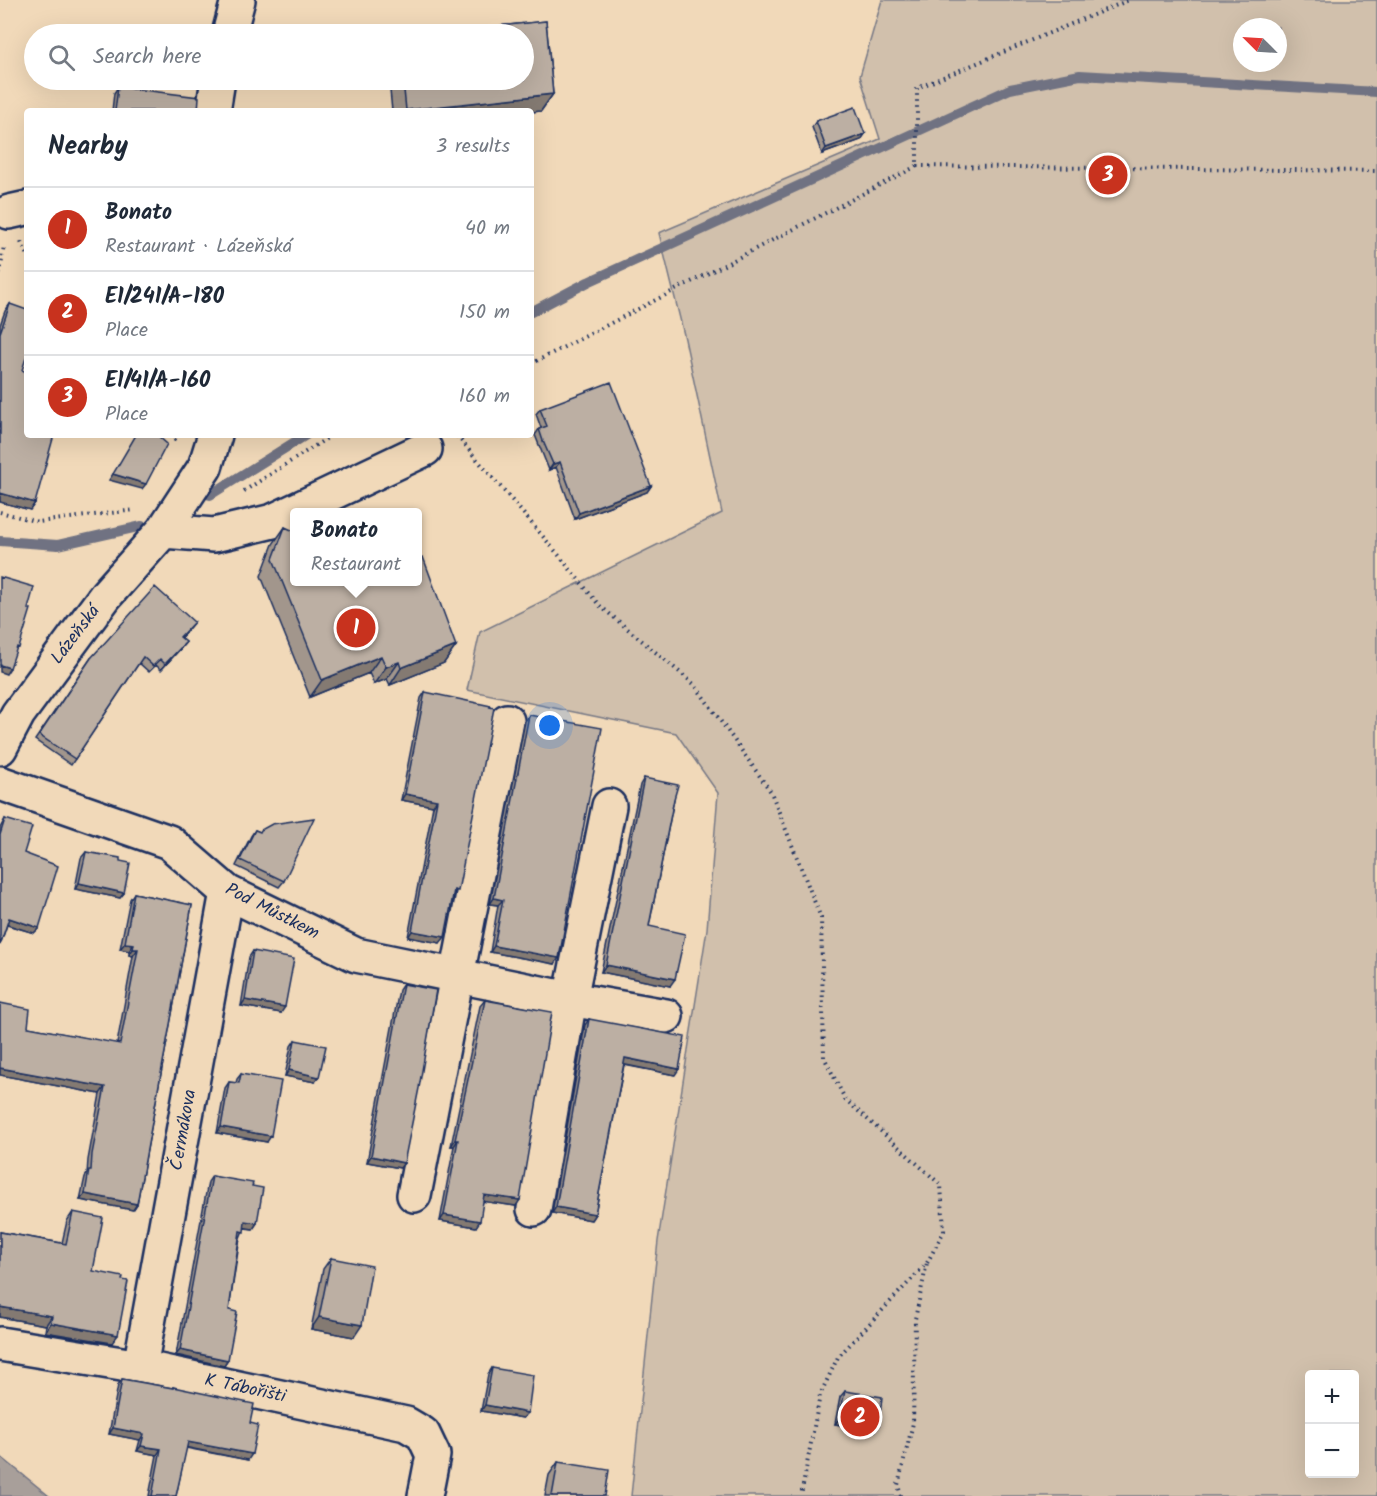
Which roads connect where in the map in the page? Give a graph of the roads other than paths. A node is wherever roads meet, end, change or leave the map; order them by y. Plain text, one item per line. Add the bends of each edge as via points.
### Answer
1 (238, 0) edge
2 (232, 24) edge
3 (216, 90) edge
4 (213, 108) edge
5 (214, 438) edge
6 (425, 449) dead end
7 (300, 508) edge
8 (290, 513) edge
9 (172, 518) junction
10 (507, 721) dead end
11 (0, 748) edge
12 (0, 783) edge
13 (609, 806) dead end
14 (227, 892) junction
15 (457, 975) junction
16 (570, 999) junction
17 (666, 1016) dead end
18 (414, 1195) dead end
19 (534, 1209) dead end
20 (0, 1344) edge
21 (140, 1367) junction
22 (425, 1496) edge

1 - 2 street
3 - 4 street
5 - 9 street, Lázeňská via 204,467
6 - 7 street
8 - 9 street via 214,535
9 - 11 street, Lázeňská via 106,595 18,714
10 - 15 street
12 - 14 street, Pod Můstkem via 169,842
13 - 16 street
14 - 15 street, Pod Můstkem via 356,955
14 - 21 street, Čermákova
15 - 16 street, Pod Můstkem
15 - 18 street
16 - 17 street, Pod Můstkem
16 - 19 street
20 - 21 street, K Tábořišti
21 - 22 street, K Tábořišti via 406,1424 423,1434 433,1455

